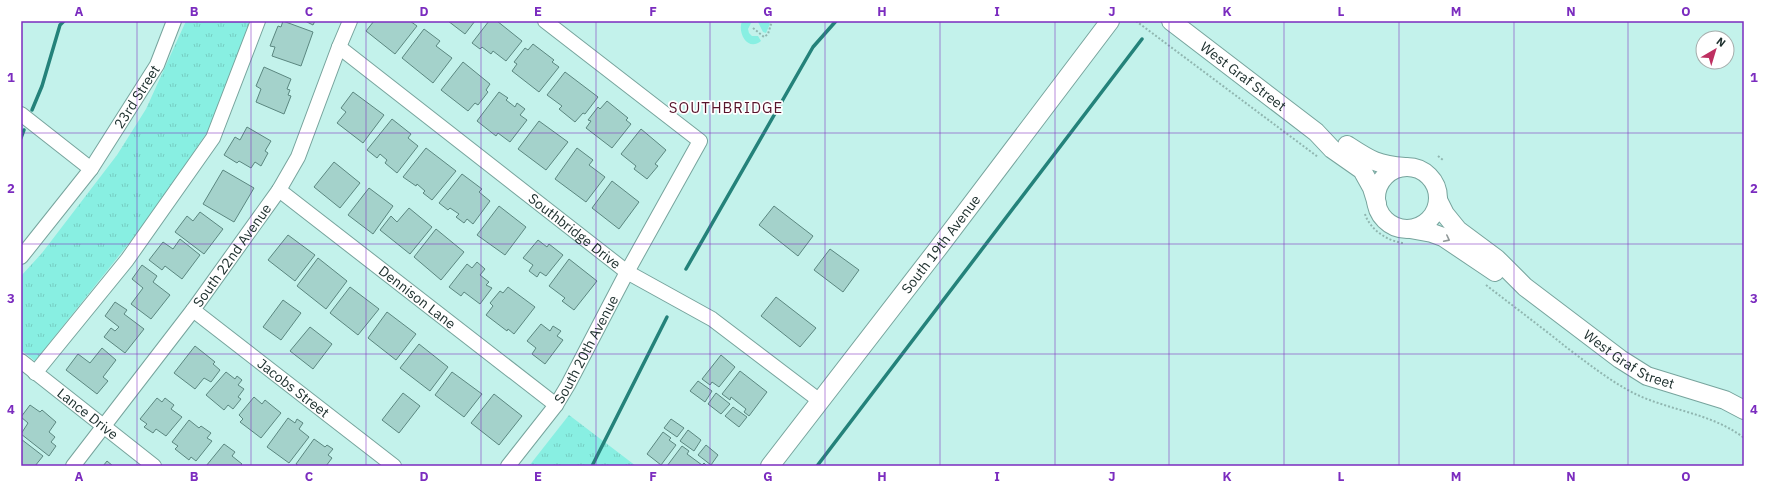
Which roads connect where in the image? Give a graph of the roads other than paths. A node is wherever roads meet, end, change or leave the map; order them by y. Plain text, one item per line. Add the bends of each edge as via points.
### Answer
1 (174, 21) edge
2 (258, 21) edge
3 (350, 21) edge
4 (545, 21) edge
5 (1110, 21) edge
6 (1170, 21) edge
7 (339, 47) junction
8 (21, 114) edge
9 (1316, 132) junction
10 (1405, 168) junction
11 (91, 169) junction
12 (279, 190) junction
13 (1438, 200) junction
14 (1377, 204) junction
15 (1409, 229) junction
16 (21, 257) edge
17 (627, 272) junction
18 (1525, 287) junction
19 (192, 310) junction
20 (21, 361) edge
21 (35, 372) junction
22 (820, 400) junction
23 (556, 405) junction
24 (1744, 410) edge
25 (104, 426) junction
26 (73, 466) edge
27 (154, 466) edge
28 (394, 466) edge
29 (508, 466) edge
30 (770, 466) edge

1 - 11 street, 23rd Street via 157,65
2 - 21 street via 213,138 127,260
3 - 7 street, South 22nd Avenue
4 - 17 street, South 20th Avenue via 700,141
5 - 22 main road, South 19th Avenue
6 - 9 main road, West Graf Street
7 - 12 street, South 22nd Avenue via 298,157
7 - 17 street, Southbridge Drive
8 - 11 street
9 - 10 main road, West Graf Street via 1385,166
9 - 14 main road, West Graf Street via 1332,149 1362,170
10 - 13 main road via 1420,170 1432,179
10 - 14 main road via 1385,176 1378,189
11 - 16 street, 23rd Street
12 - 19 street, South 22nd Avenue
12 - 23 street, Dennison Lane
13 - 15 main road via 1434,214 1429,220
13 - 18 main road, West Graf Street via 1458,230 1497,259
14 - 15 main road via 1388,223
15 -> 18 main road, West Graf Street via 1443,237 1490,269
17 - 22 street, Southbridge Drive via 712,320
17 - 23 street, South 20th Avenue
18 - 24 main road, West Graf Street via 1620,359 1648,376 1725,400
19 - 25 street, South 22nd Avenue
19 - 28 street, Jacobs Street
20 - 21 street, Lance Drive
21 - 25 street, Lance Drive
22 - 30 main road, South 19th Avenue
23 - 29 street, South 20th Avenue
25 - 26 street, South 22nd Avenue
25 - 27 street, Lance Drive

